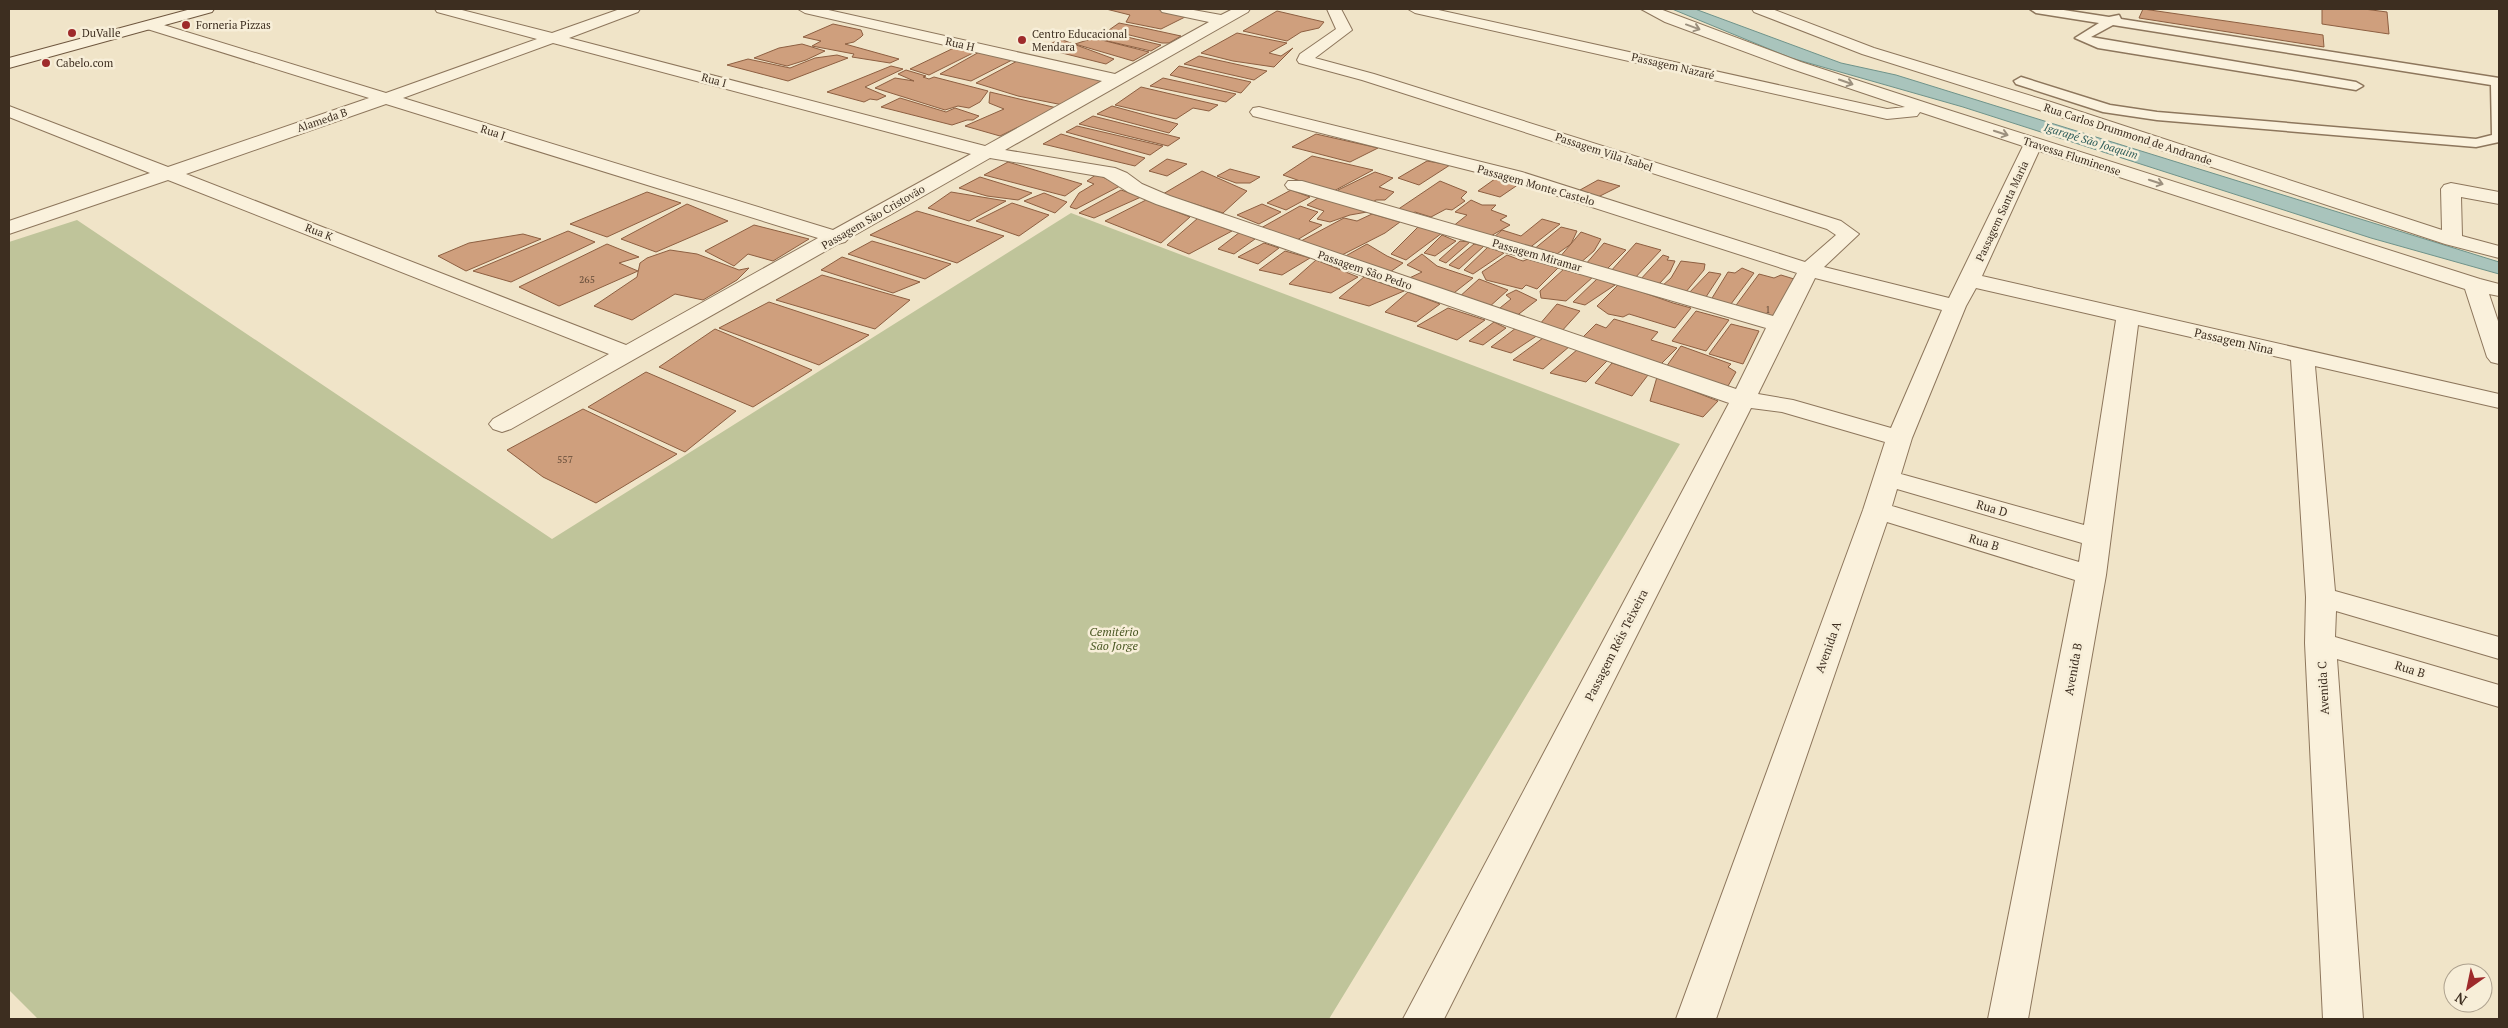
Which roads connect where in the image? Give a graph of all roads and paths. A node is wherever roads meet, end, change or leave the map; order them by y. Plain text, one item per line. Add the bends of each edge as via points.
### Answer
1 (207, 9) edge
2 (442, 9) edge
3 (633, 9) edge
4 (805, 9) edge
5 (1167, 9) edge
6 (1243, 9) edge
7 (1334, 9) edge
8 (1415, 9) edge
9 (1648, 9) edge
10 (1759, 9) edge
11 (2036, 9) edge
12 (2125, 9) edge
13 (1222, 20) junction
14 (2111, 21) junction
15 (149, 24) junction
16 (553, 38) junction
17 (9, 63) edge
18 (1116, 79) junction
19 (2021, 81) dead end
20 (2499, 82) edge
21 (2356, 86) dead end
22 (384, 99) junction
23 (9, 111) edge
24 (1932, 111) junction
25 (1259, 112) dead end
26 (2033, 143) junction
27 (986, 152) junction
28 (170, 173) junction
29 (1295, 185) dead end
30 (2499, 198) edge
31 (9, 228) edge
32 (838, 238) junction
33 (2452, 240) junction
34 (2499, 252) edge
35 (1809, 270) junction
36 (1970, 280) junction
37 (2475, 284) junction
38 (2499, 290) edge
39 (1955, 306) junction
40 (2128, 318) junction
41 (1779, 325) junction
42 (629, 354) junction
43 (2302, 356) junction
44 (2499, 357) edge
45 (1743, 400) junction
46 (2499, 401) edge
47 (502, 424) dead end
48 (1899, 438) junction
49 (1887, 478) junction
50 (1876, 510) junction
51 (2097, 538) junction
52 (2091, 575) junction
53 (2321, 598) junction
54 (2320, 643) junction
55 (2499, 648) edge
56 (2499, 696) edge
57 (1701, 1018) edge
58 (1423, 1019) edge
59 (2008, 1019) edge
60 (2343, 1019) edge

1 - 15 street
2 - 16 street, Rua I
3 - 16 street, Alameda B
4 - 18 street, Rua H
5 - 13 street
6 - 13 street, Passagem São Cristovão
7 - 35 street, Passagem Vila Isabel via 1344,30 1306,60 1825,222 1849,234
8 - 24 street, Passagem Nazaré via 1887,114
9 -> 24 street, Travessa Fluminense via 1796,65
10 - 33 street, Rua Carlos Drummond de Andrande via 1868,51
11 - 14 lane
12 - 14 lane
13 - 18 street, Passagem São Cristovão
14 - 20 lane
14 - 21 lane via 2082,38 2098,44
15 - 17 street
15 - 22 street, Rua J
16 - 22 street, Alameda B
16 - 27 street, Rua I
18 - 27 street, Passagem São Cristovão
19 - 20 lane via 2108,109 2157,116 2476,143 2499,138
22 - 28 street, Alameda B
22 - 32 street, Rua J
23 - 28 street, Rua K
24 -> 26 street, Travessa Fluminense
25 - 35 street, Passagem Monte Castelo via 1514,176
26 - 36 street, Passagem Santa Maria
26 -> 37 street, Travessa Fluminense
27 - 32 street, Passagem São Cristovão
27 - 45 street, Passagem São Pedro via 1108,172 1163,200
28 - 31 street, Alameda B
28 - 42 street, Rua K
29 - 41 street, Passagem Miramar
30 - 33 street via 2451,189
32 - 42 street, Passagem São Cristovão
33 - 34 street, Rua Carlos Drummond de Andrande
35 - 39 street, Passagem Monte Castelo
35 - 41 street, Passagem Réis Teixeira
36 - 39 street, Avenida A
36 - 40 street, Passagem Nina
37 - 38 street, Travessa Fluminense
37 - 44 street
39 - 48 street, Avenida A
40 - 43 street, Passagem Nina
40 - 51 street, Avenida B
41 - 45 street, Passagem Réis Teixeira
42 - 47 street, Passagem São Cristovão
43 - 46 street, Passagem Nina
43 - 53 street, Avenida C
45 - 48 street, Passagem São Pedro via 1784,406
45 - 58 street, Passagem Réis Teixeira
48 - 49 street, Avenida A
49 - 50 street, Avenida A
49 - 51 street, Rua D
50 - 52 street, Rua B
50 - 57 street, Avenida A
51 - 52 street, Avenida B
52 - 59 street, Avenida B
53 - 54 street, Avenida C
53 - 55 street
54 - 56 street, Rua B
54 - 60 street, Avenida C

